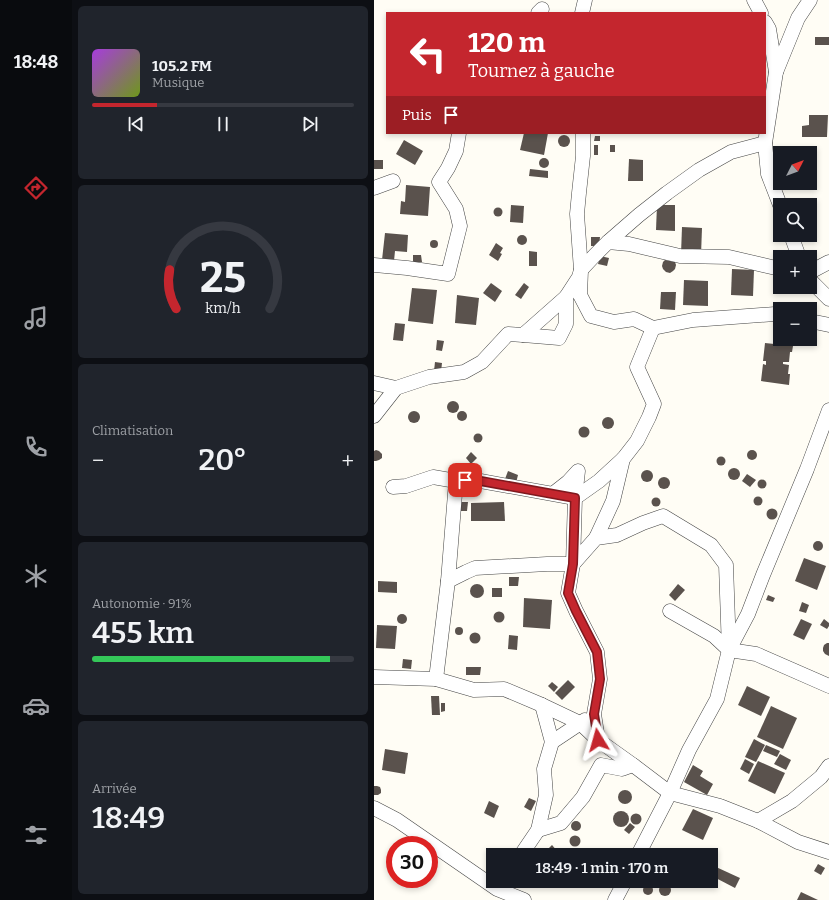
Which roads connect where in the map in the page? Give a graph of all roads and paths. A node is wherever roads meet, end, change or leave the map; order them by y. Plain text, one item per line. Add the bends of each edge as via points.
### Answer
1 (585, 0) edge
2 (754, 0) edge
3 (810, 0) edge
4 (582, 12) edge
5 (760, 12) edge
6 (766, 24) edge
7 (776, 72) junction
8 (459, 134) edge
9 (583, 134) edge
10 (765, 143) junction
11 (393, 181) dead end
12 (374, 188) edge
13 (777, 198) edge
14 (608, 242) junction
15 (829, 262) edge
16 (374, 265) edge
17 (773, 267) edge
18 (817, 268) edge
19 (581, 270) junction
20 (817, 287) edge
21 (566, 297) junction
22 (829, 299) edge
23 (773, 314) edge
24 (817, 322) edge
25 (829, 325) edge
26 (653, 328) junction
27 (523, 335) junction
28 (374, 383) edge
29 (396, 388) junction
30 (829, 410) edge
31 (374, 416) edge
32 (623, 459) junction
33 (456, 481) junction
34 (393, 487) dead end
35 (554, 493) junction
36 (575, 498) junction
37 (596, 538) junction
38 (573, 564) junction
39 (448, 582) junction
40 (670, 611) dead end
41 (730, 650) junction
42 (374, 677) edge
43 (436, 679) junction
44 (829, 686) edge
45 (542, 705) junction
46 (594, 714) junction
47 (580, 723) junction
48 (598, 740) junction
49 (552, 742) junction
50 (633, 765) junction
51 (829, 766) edge
52 (670, 793) junction
53 (374, 808) edge
54 (758, 820) junction
55 (538, 830) junction
56 (526, 848) edge
57 (642, 848) edge
58 (829, 852) edge
59 (621, 888) edge
60 (498, 890) edge
61 (524, 900) edge
62 (615, 900) edge

1 - 4 street
2 - 5 street
3 - 7 street via 798,18
6 - 7 street
7 - 10 street
8 - 16 street via 456,151 439,182 456,209 460,226 448,274
9 - 19 street via 577,214
10 - 13 street via 768,174
10 - 14 street via 731,152 699,170 645,210
11 - 12 street
14 - 17 street via 629,244 680,256 729,257
14 - 19 street
15 - 18 street
19 - 21 street via 579,278
19 - 26 street via 580,296 591,316 614,322 634,319
20 - 22 street
21 - 27 street
21 - 27 street via 566,324 559,338
23 - 26 street via 693,320
24 - 25 street
26 - 32 street via 637,367 654,404 637,441
27 - 29 street via 508,334 482,362 464,372 429,376
28 - 29 street
29 - 31 street
30 - 41 street via 748,614
32 - 36 street
32 - 37 street via 613,501
33 - 34 street via 433,477 406,486
33 - 35 street via 475,480
33 - 39 street
35 - 36 street
35 - 36 street via 578,471
36 - 38 street
37 - 38 street
37 - 41 street via 617,535 663,516 711,545 726,565
38 - 39 street via 475,568
38 - 46 street via 568,593 597,652 600,679
39 - 43 street
40 - 41 street via 714,636
41 - 44 street via 756,654
41 - 52 street via 717,699 689,750
42 - 43 street
43 - 45 street via 474,690 504,689
45 - 47 street
45 - 49 street
46 - 47 street
46 - 48 street
47 - 48 street
47 - 49 street
48 - 50 street
49 - 55 street via 544,769 546,795
50 - 52 street
50 - 55 street via 622,769 601,765 583,797 562,823
51 - 54 street via 821,777 792,801
52 - 54 street via 720,806
52 - 57 street
53 - 60 street via 397,820
54 - 58 street via 798,842
55 - 56 street
59 - 62 street
60 - 61 street

